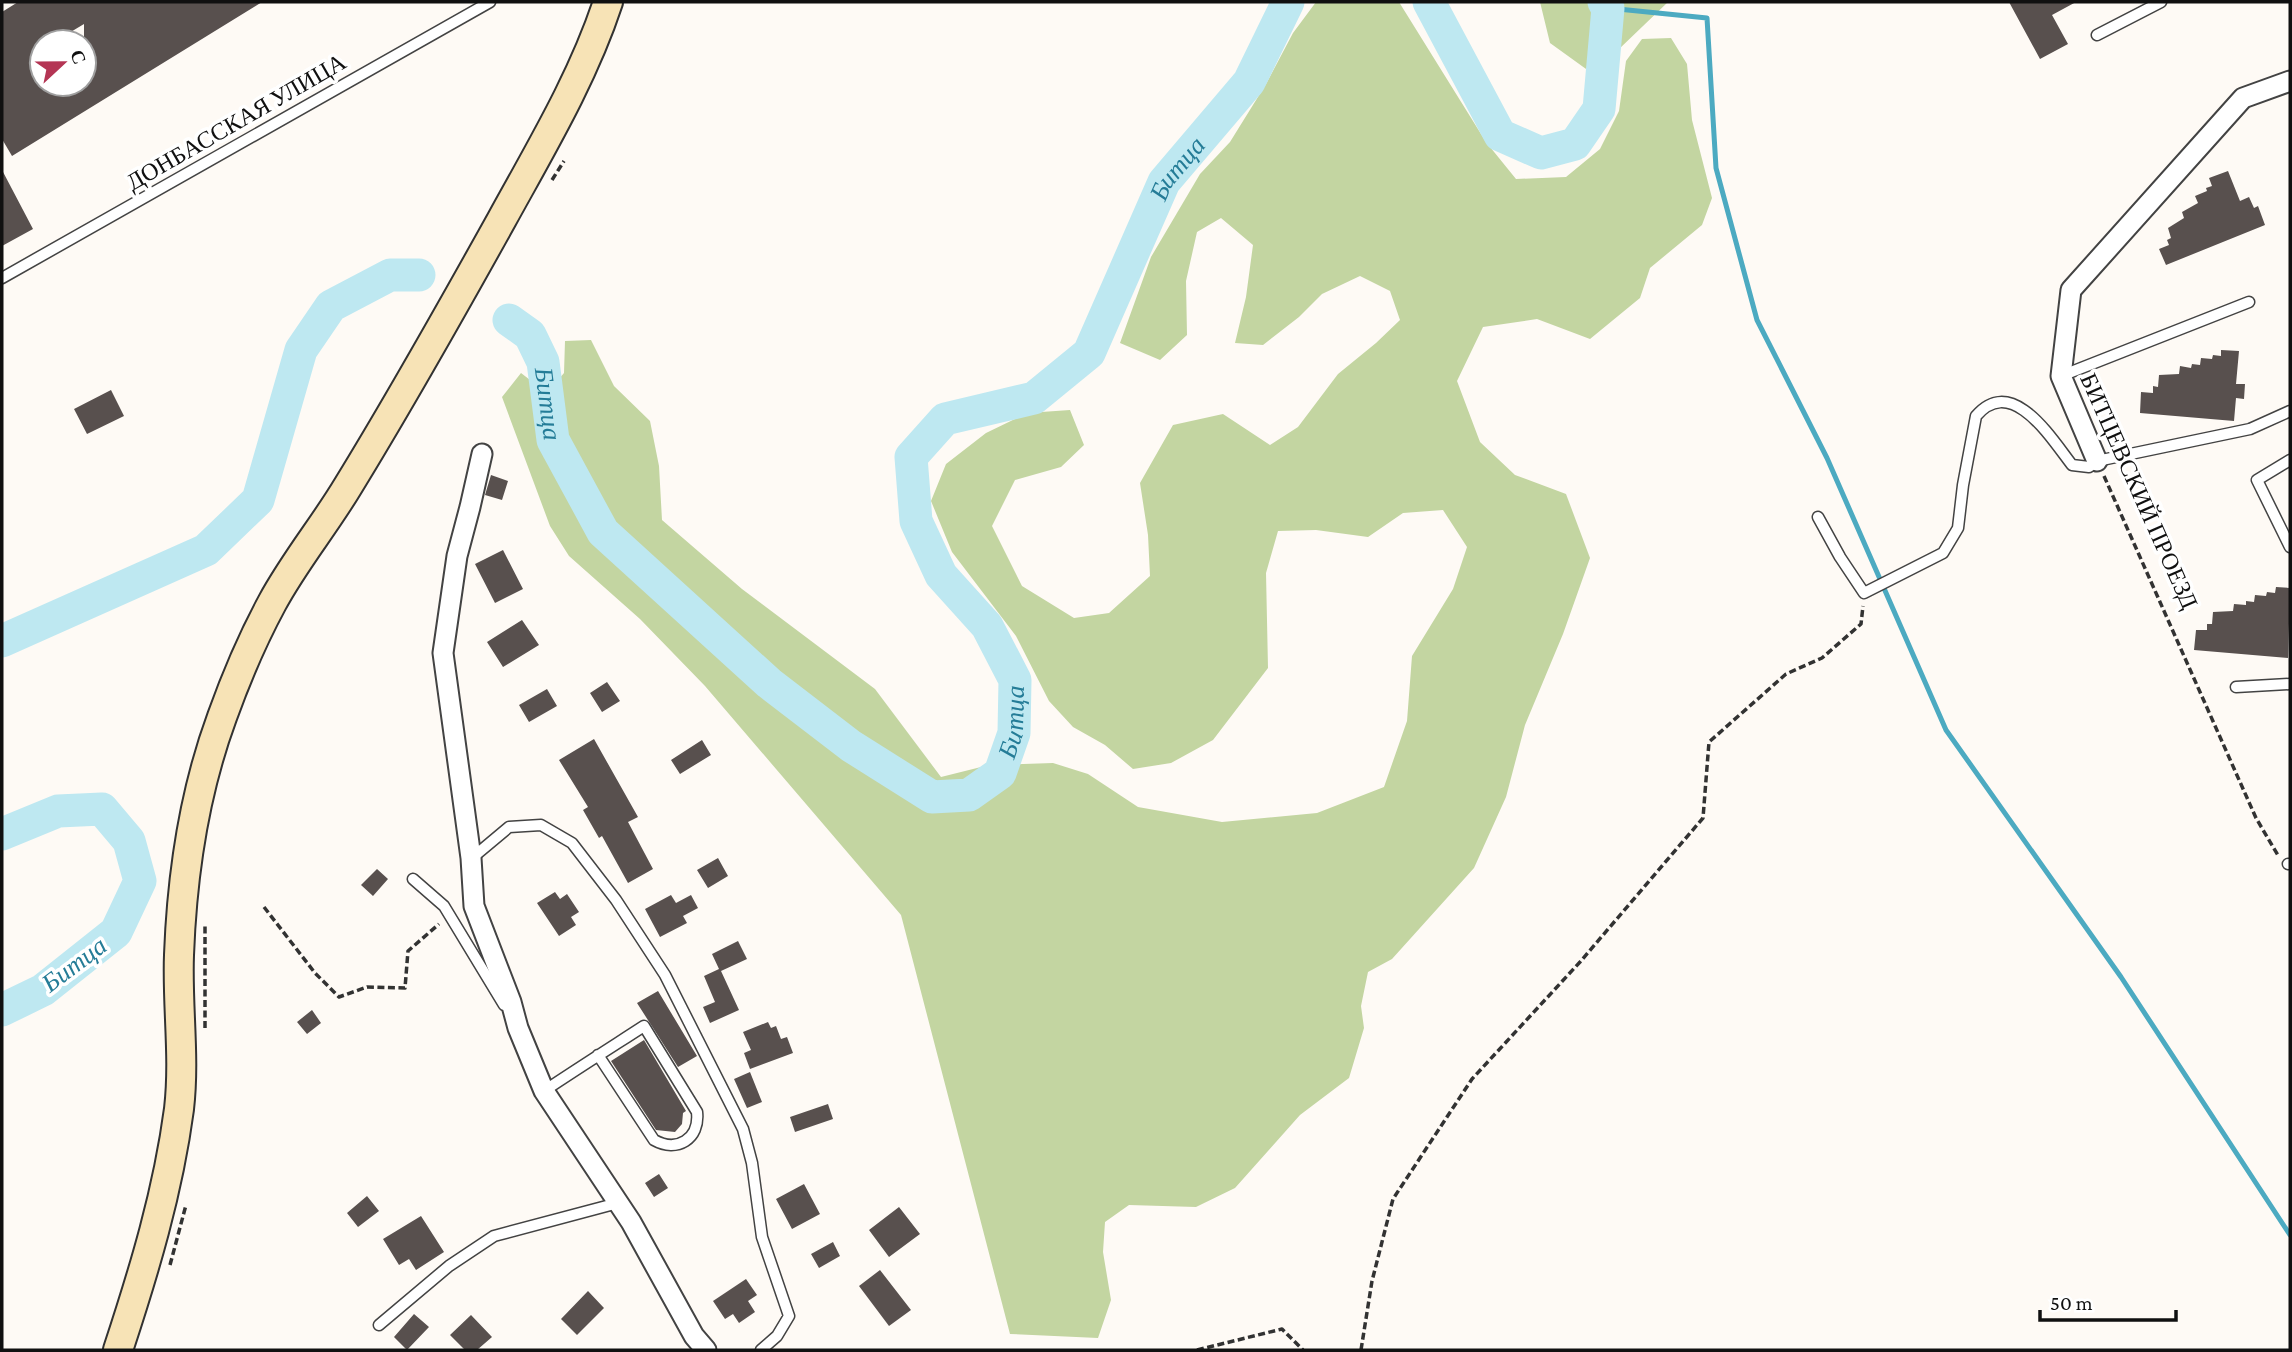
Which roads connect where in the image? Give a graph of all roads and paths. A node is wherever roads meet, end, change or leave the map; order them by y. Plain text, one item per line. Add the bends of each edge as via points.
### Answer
1 (490, 2) edge
2 (608, 2) edge
3 (2161, 2) edge
4 (2097, 35) dead end
5 (2290, 81) edge
6 (564, 161) dead end
7 (545, 190) dead end
8 (2, 278) edge
9 (2249, 302) dead end
10 (2061, 376) junction
11 (2290, 411) edge
12 (482, 454) dead end
13 (2290, 460) edge
14 (2097, 461) junction
15 (1818, 517) dead end
16 (2290, 547) edge
17 (1864, 593) junction
18 (2290, 684) edge
19 (2236, 687) dead end
20 (471, 858) junction
21 (2289, 864) edge
22 (413, 879) dead end
23 (264, 908) dead end
24 (449, 915) junction
25 (205, 918) dead end
26 (518, 1028) junction
27 (205, 1032) dead end
28 (598, 1055) junction
29 (544, 1091) junction
30 (618, 1203) junction
31 (186, 1204) dead end
32 (170, 1268) dead end
33 (379, 1325) dead end
34 (118, 1350) edge
35 (706, 1350) edge
36 (761, 1350) edge
37 (1197, 1350) edge
38 (1303, 1350) edge
39 (1362, 1350) edge

1 - 8 lane, ДОНБАССКАЯ УЛИЦА
2 - 34 street via 594,43 543,145 394,411 274,600 220,720 190,840 179,955 179,1107 167,1180
3 - 4 lane
5 - 10 street, БИТЦЕВСКИЙ ПРОЕЗД via 2243,98 2071,290
6 - 7 path
9 - 10 lane
10 - 14 street, БИТЦЕВСКИЙ ПРОЕЗД
11 - 14 lane via 2250,429
12 - 20 street via 457,556 443,653
13 - 16 lane via 2257,480
14 - 17 lane via 2089,467 2072,465 2023,408 2009,401 1983,407 1976,415 1958,528 1943,553
14 - 21 path, БИТЦЕВСКИЙ ПРОЕЗД via 2256,818 2281,862
15 - 17 lane
17 - 39 path via 1861,624 1822,658 1786,674 1709,743 1703,818 1472,1079 1393,1199 1372,1281
18 - 19 lane
20 - 26 street via 474,906
20 - 36 lane via 509,827 541,825 572,843 665,975 743,1129 752,1163 762,1237 789,1316
22 - 24 lane
23 - 24 path via 314,973 339,997 367,987 405,988 408,951
24 - 26 lane
25 - 27 path
26 - 29 street
28 - 28 lane via 644,1026 697,1112 692,1136 670,1146 654,1140
28 - 29 lane
29 - 30 street
30 - 33 lane via 494,1236 449,1266
30 - 35 street
31 - 32 path
37 - 38 path via 1282,1329

